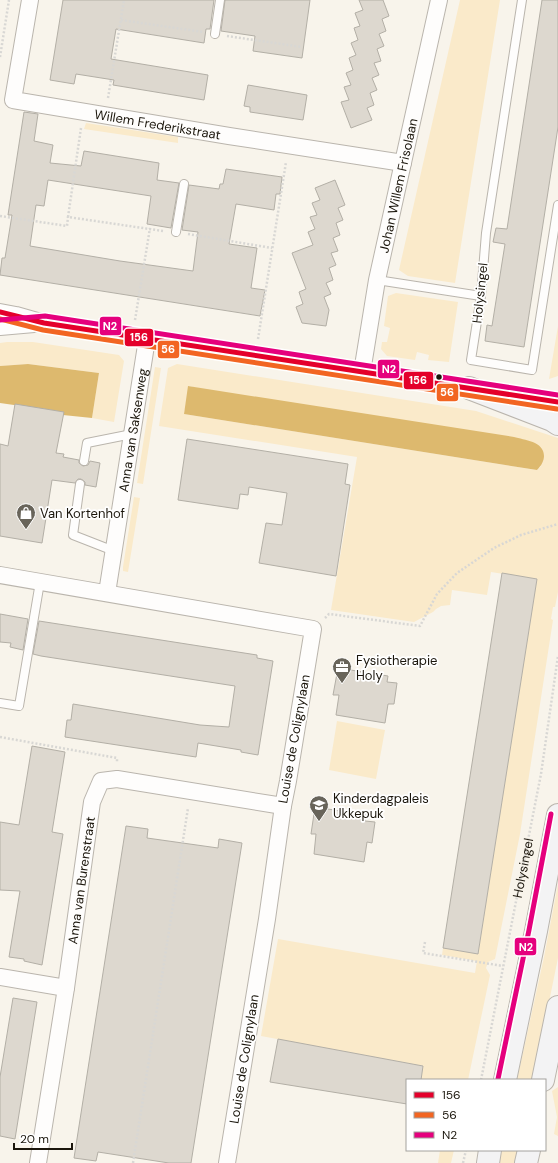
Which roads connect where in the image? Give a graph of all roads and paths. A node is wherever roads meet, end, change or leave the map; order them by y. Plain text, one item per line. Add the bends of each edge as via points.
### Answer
1 (9, 0) edge
2 (30, 0) edge
3 (124, 0) edge
4 (220, 0) edge
5 (439, 0) edge
6 (522, 0) edge
7 (215, 34) dead end
8 (0, 58) edge
9 (84, 112) junction
10 (105, 116) junction
11 (289, 146) junction
12 (402, 163) junction
13 (184, 184) dead end
14 (558, 205) edge
15 (0, 216) edge
16 (68, 217) junction
17 (150, 228) junction
18 (176, 232) junction
19 (272, 248) junction
20 (377, 280) junction
21 (481, 296) junction
22 (0, 312) edge
23 (44, 323) junction
24 (0, 328) edge
25 (140, 338) junction
26 (256, 355) junction
27 (362, 372) junction
28 (469, 388) junction
29 (558, 402) edge
30 (558, 424) edge
31 (132, 434) junction
32 (84, 461) dead end
33 (80, 484) dead end
34 (558, 524) edge
35 (114, 551) junction
36 (0, 575) edge
37 (40, 582) junction
38 (107, 593) junction
39 (313, 629) junction
40 (558, 656) edge
41 (0, 703) edge
42 (0, 737) edge
43 (117, 779) junction
44 (191, 791) junction
45 (283, 806) junction
46 (558, 815) edge
47 (425, 942) dead end
48 (503, 966) junction
49 (0, 977) edge
50 (66, 988) junction
51 (558, 1007) edge
52 (481, 1079) edge
53 (505, 1079) edge
54 (543, 1079) edge
55 (466, 1151) edge
56 (490, 1151) edge
57 (529, 1151) edge
58 (38, 1163) edge
59 (133, 1163) edge
60 (227, 1163) edge
61 (463, 1163) edge
62 (488, 1163) edge
63 (526, 1163) edge

1 - 8 path
2 - 9 street, Willem Frederikstraat via 13,100
3 - 10 path
4 - 7 lane
5 - 12 street, Johan Willem Frisolaan
6 - 21 lane, Holysingel via 486,233
9 - 10 street, Willem Frederikstraat
9 - 16 path
10 - 11 street, Willem Frederikstraat
11 - 12 street, Willem Frederikstraat
11 - 19 path
12 - 20 street, Johan Willem Frisolaan
13 - 18 lane
14 - 21 lane, Holysingel via 532,370 471,360
15 - 16 path via 67,226
16 - 17 path
17 - 18 path
17 - 25 path
18 - 19 path
19 - 26 path
20 - 21 lane
20 - 27 street, Johan Willem Frisolaan
22 - 23 street
23 - 24 street
23 - 25 street
25 - 26 street
25 - 31 street, Anna van Saksenweg
26 - 27 street
27 - 28 street
28 - 29 street
28 - 30 street
31 - 32 lane via 87,443
31 - 35 street, Anna van Saksenweg
33 - 35 lane via 73,536
34 - 39 path via 521,535 494,548 457,573 437,594 420,626 329,614
35 - 38 street, Anna van Saksenweg
36 - 37 street
37 - 38 street
37 - 41 lane via 19,706
38 - 39 street
39 - 45 street, Louise de Colignylaan
40 - 48 path, Holysingel via 541,774
42 - 43 path via 117,758
43 - 44 street, Anna van Burenstraat
43 - 50 street, Anna van Burenstraat via 101,782 92,802
44 - 45 street, Anna van Burenstraat
44 - 59 path
45 - 60 street, Louise de Colignylaan
46 - 53 street, Holysingel
47 - 48 path via 423,953
48 - 52 path, Holysingel
49 - 50 street
50 - 58 street, Anna van Burenstraat
51 - 54 street
55 - 61 path
56 - 62 street
57 - 63 street

